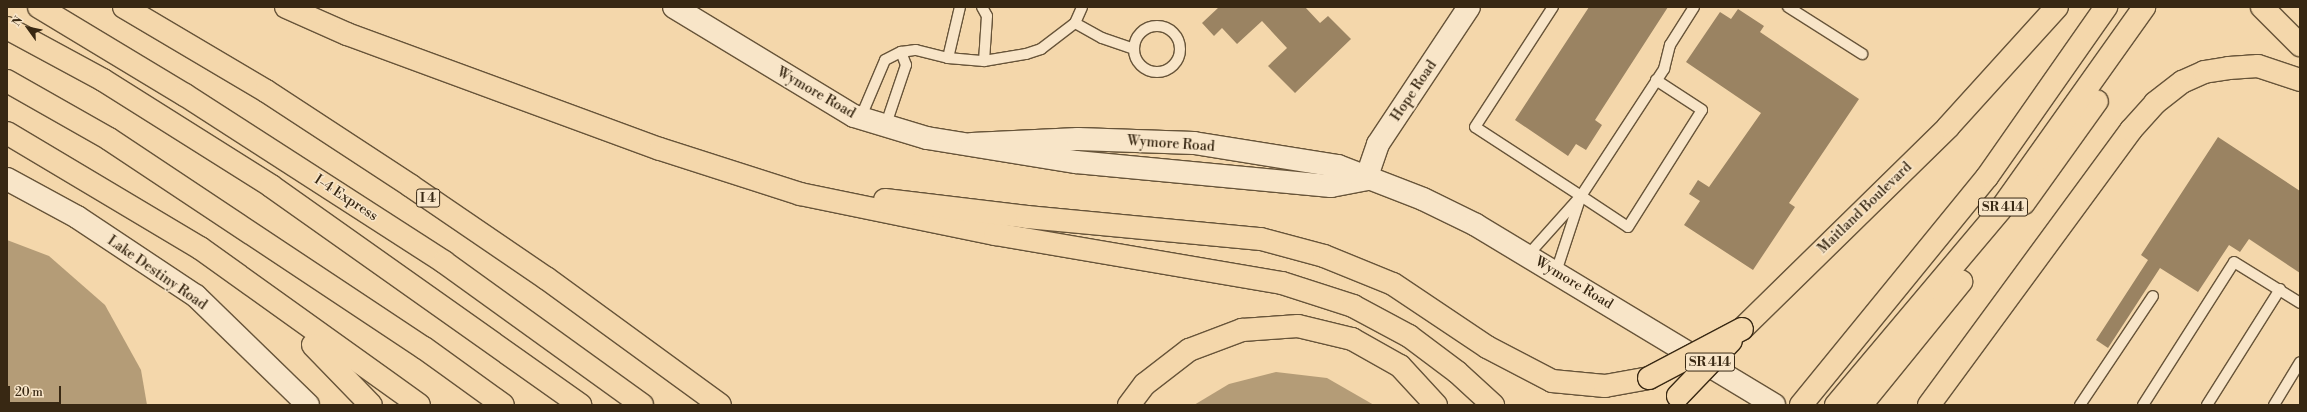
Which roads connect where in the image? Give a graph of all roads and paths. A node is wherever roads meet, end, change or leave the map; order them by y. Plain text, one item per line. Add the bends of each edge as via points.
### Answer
1 (39, 7) edge
2 (124, 7) edge
3 (286, 7) edge
4 (674, 7) edge
5 (960, 7) edge
6 (982, 7) edge
7 (1082, 7) edge
8 (1469, 7) edge
9 (1553, 7) edge
10 (1694, 7) edge
11 (1788, 7) edge
12 (2057, 7) edge
13 (2106, 7) edge
14 (2144, 7) edge
15 (2152, 7) edge
16 (2262, 7) edge
17 (1075, 23) junction
18 (7, 28) edge
19 (2300, 45) edge
20 (1134, 49) junction
21 (901, 52) junction
22 (1862, 54) dead end
23 (948, 58) junction
24 (984, 61) junction
25 (1656, 80) junction
26 (2300, 80) edge
27 (7, 81) edge
28 (860, 119) junction
29 (885, 127) junction
30 (7, 133) edge
31 (972, 144) junction
32 (729, 172) junction
33 (7, 179) edge
34 (1366, 179) junction
35 (1582, 196) junction
36 (200, 248) junction
37 (1528, 255) junction
38 (1556, 272) junction
39 (2280, 289) junction
40 (2153, 296) dead end
41 (2300, 303) edge
42 (1742, 328) junction
43 (2300, 362) edge
44 (1674, 401) edge
45 (1847, 402) edge
46 (308, 405) edge
47 (371, 405) edge
48 (419, 405) edge
49 (503, 405) edge
50 (580, 405) edge
51 (642, 405) edge
52 (720, 405) edge
53 (1129, 405) edge
54 (1436, 405) edge
55 (1493, 405) edge
56 (1774, 405) edge
57 (1801, 405) edge
58 (1929, 405) edge
59 (2080, 405) edge
60 (2143, 405) edge
61 (2207, 405) edge
62 (2274, 405) edge

1 - 51 main road, I-4 Express via 185,95 431,253
2 - 52 main road, I 4 via 266,91 411,186 546,278
3 - 32 main road via 354,36
4 - 28 main road, Wymore Road via 820,99
5 - 23 lane
6 - 24 lane via 987,16
7 - 17 lane
8 - 34 main road, Hope Road via 1378,144
9 - 35 lane via 1475,127
10 - 25 lane via 1670,45
11 - 22 lane
12 - 42 main road, Maitland Boulevard / SR 414 via 1948,127
13 - 57 main road via 1987,177
14 - 45 main road, SR 414 via 2000,210
15 - 45 main road via 2117,69 2043,180
16 - 19 main road
17 - 20 lane via 1102,38
17 - 24 lane via 1041,49
18 - 50 main road via 103,80 271,186
20 - 20 lane via 1140,66 1157,73 1173,66 1180,50 1174,33 1158,26 1141,33
21 - 23 lane via 916,50
21 - 28 lane via 886,60
21 - 29 lane via 906,66
23 - 24 lane
25 - 35 lane
25 - 35 lane via 1702,110 1628,227
26 - 58 main road via 2258,66 2229,68 2204,72 2182,82 2155,103 2131,130
27 - 49 main road via 109,139 424,348
28 - 29 main road, Wymore Road
29 - 31 main road, Wymore Road
30 - 36 main road
31 - 34 main road, Wymore Road via 1076,162 1331,186
31 - 34 main road, Wymore Road via 1078,139 1194,143 1338,166
32 - 42 main road, bridge via 880,199 1027,217 1261,239 1324,256 1393,284 1487,347 1552,381 1605,386 1649,378
32 - 55 main road via 800,194 894,215 1282,283 1353,306 1409,336 1458,372
33 - 46 main road, Lake Destiny Road via 77,217 196,296
34 - 37 main road, Wymore Road via 1423,199
35 - 37 lane
35 - 38 lane
36 - 47 main road via 297,330
36 - 48 main road
37 - 38 main road, Wymore Road
38 - 56 main road, Wymore Road
39 - 41 lane
39 - 60 lane via 2234,262
39 - 61 lane
40 - 59 lane
42 - 44 main road, Maitland Boulevard / SR 414, bridge
43 - 62 lane
53 - 54 main road via 1145,384 1190,350 1242,330 1298,326 1352,339 1393,362

